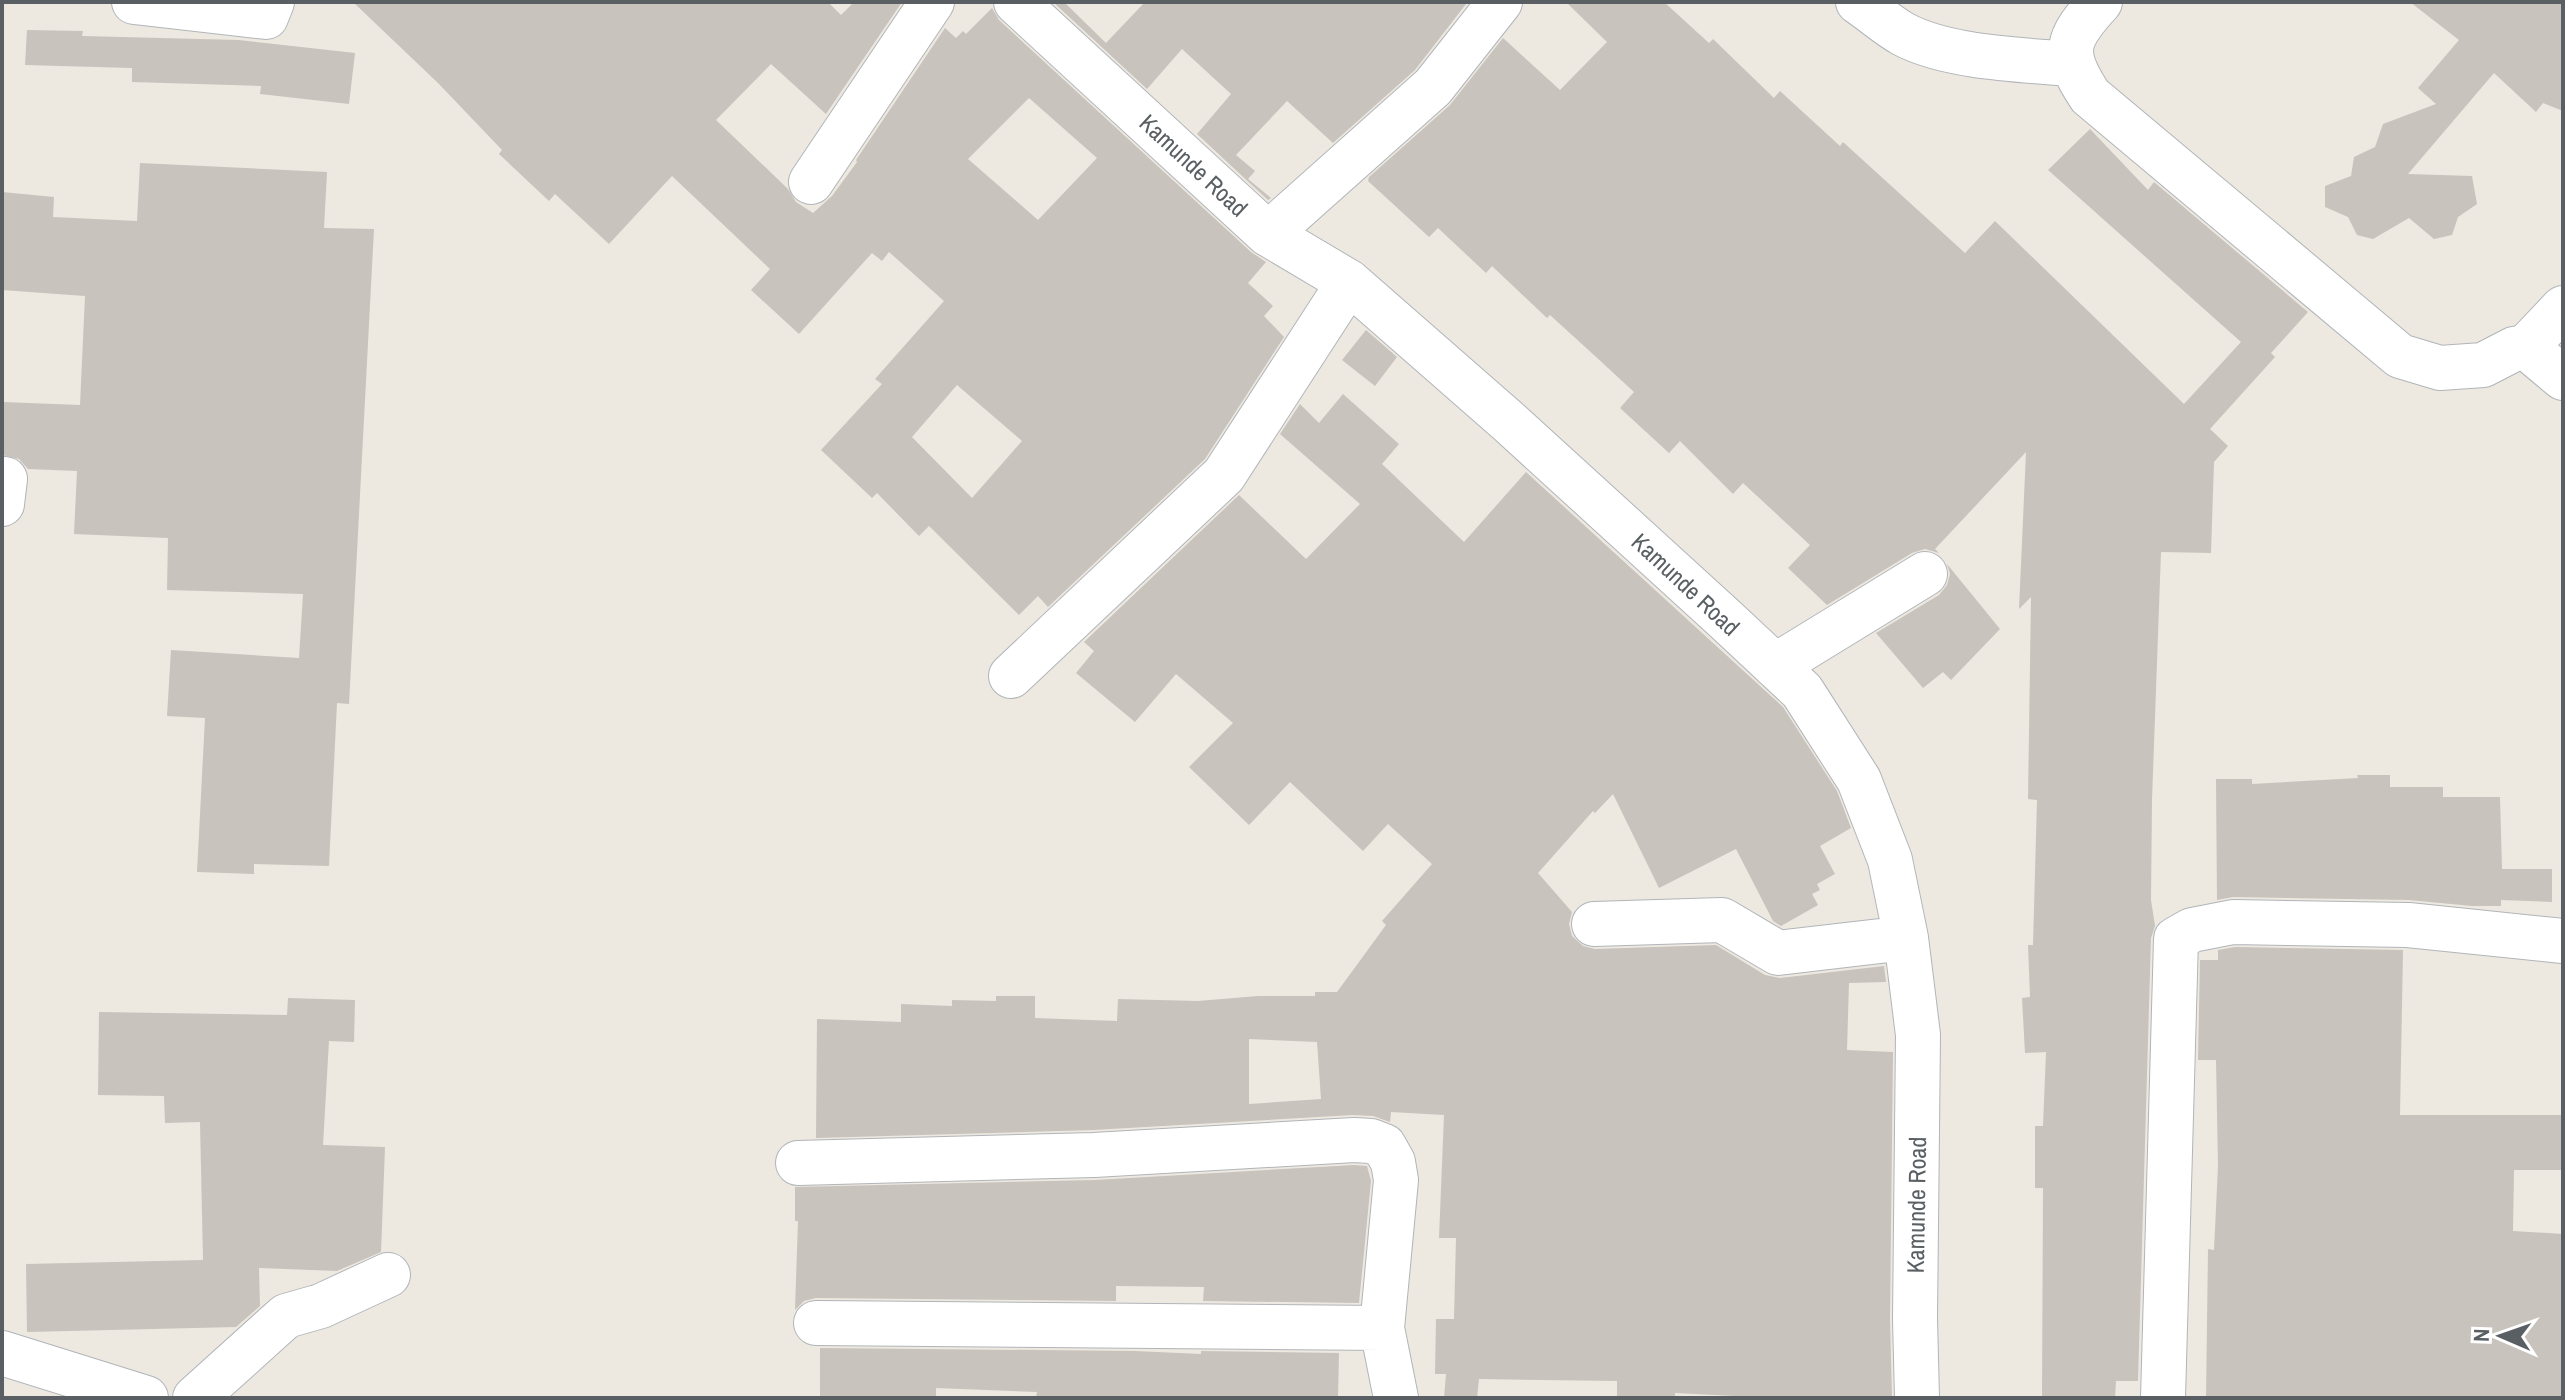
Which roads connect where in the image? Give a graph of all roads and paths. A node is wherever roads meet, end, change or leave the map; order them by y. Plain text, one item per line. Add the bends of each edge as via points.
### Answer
1 (134, 2) edge
2 (272, 2) edge
3 (932, 2) edge
4 (1016, 2) edge
5 (1500, 2) edge
6 (1858, 2) edge
7 (2100, 2) edge
8 (2073, 64) junction
9 (811, 182) dead end
10 (1268, 234) junction
11 (1349, 282) junction
12 (2563, 308) edge
13 (2526, 347) junction
14 (2563, 378) edge
15 (1925, 574) dead end
16 (1775, 666) junction
17 (1011, 676) dead end
18 (1594, 924) dead end
19 (1906, 938) junction
20 (2563, 941) edge
21 (798, 1163) dead end
22 (388, 1275) dead end
23 (816, 1323) dead end
24 (1382, 1328) junction
25 (2, 1353) edge
26 (146, 1398) edge
27 (195, 1398) edge
28 (1396, 1398) edge
29 (1917, 1398) edge
30 (2163, 1398) edge

1 - 2 street via 266,17
3 - 9 street
4 - 10 street, Kamunde Road
5 - 10 street via 1433,87
6 - 8 street via 1905,35 1953,50
7 - 8 street via 2077,27
8 - 13 street via 2090,96 2400,356 2440,368 2483,365
10 - 11 street, Kamunde Road
11 - 16 street, Kamunde Road
11 - 17 street via 1224,475
12 - 13 street
13 - 14 street
15 - 16 street
16 - 19 street, Kamunde Road via 1802,691 1859,780 1890,860
18 - 19 street via 1722,920 1778,953
19 - 29 street, Kamunde Road via 1918,1035
20 - 30 street via 2408,925 2233,922 2192,930 2176,939
21 - 24 street via 1371,1141 1384,1146 1396,1180
22 - 27 street via 286,1316
23 - 24 street
24 - 28 street
25 - 26 street

